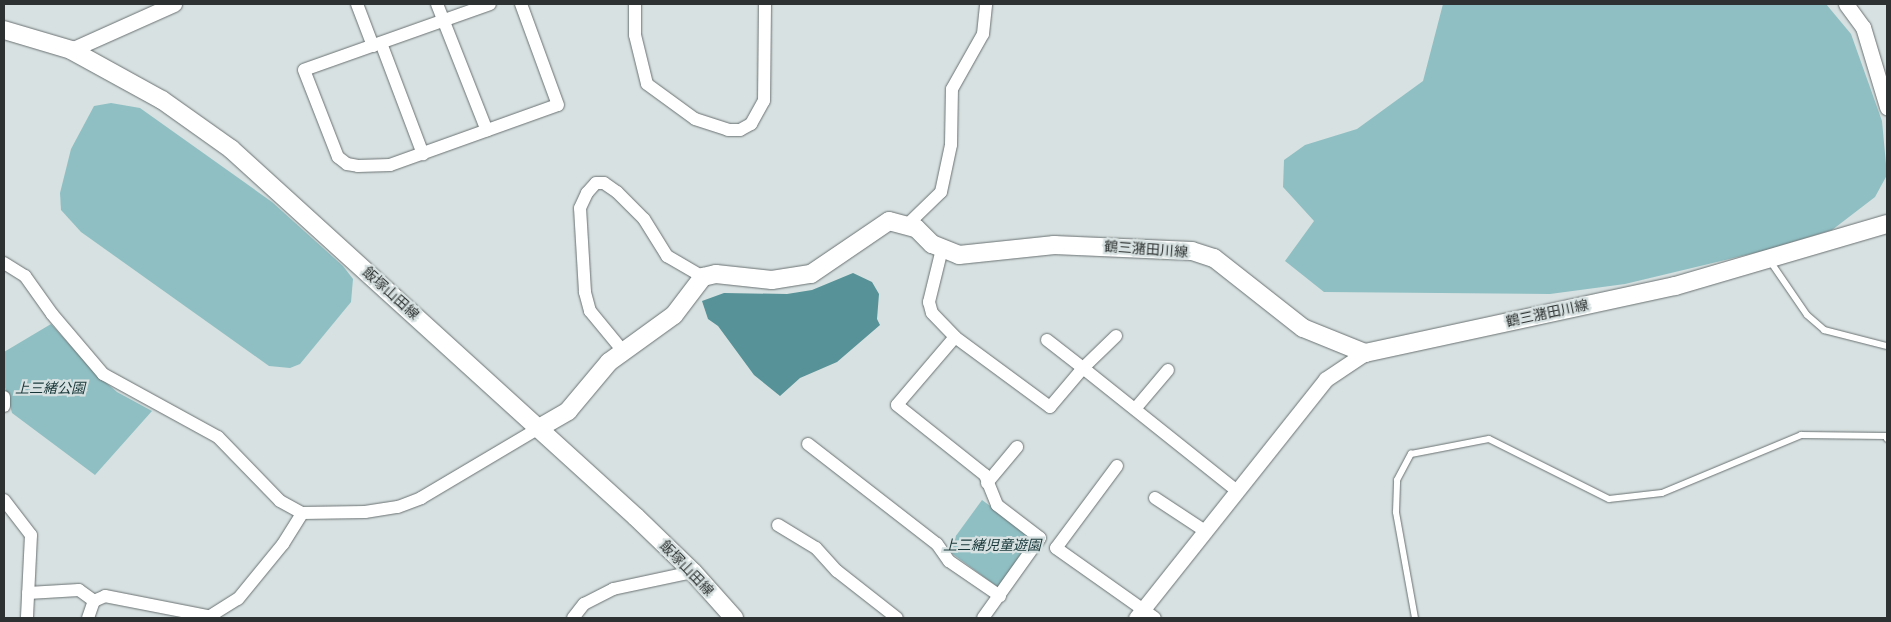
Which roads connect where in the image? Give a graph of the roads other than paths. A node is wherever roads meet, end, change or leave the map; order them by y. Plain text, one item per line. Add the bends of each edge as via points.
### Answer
1 (174, 4) edge
2 (357, 4) edge
3 (436, 4) edge
4 (490, 4) edge
5 (534, 4) edge
6 (635, 4) edge
7 (765, 4) edge
8 (986, 4) edge
9 (1846, 4) edge
10 (523, 9) edge
11 (443, 20) junction
12 (4, 30) edge
13 (377, 44) junction
14 (71, 50) junction
15 (1887, 107) edge
16 (488, 131) junction
17 (423, 154) junction
18 (907, 224) junction
19 (1887, 224) edge
20 (942, 249) junction
21 (1769, 260) junction
22 (4, 263) edge
23 (703, 277) junction
24 (1116, 336) dead end
25 (955, 337) junction
26 (1047, 340) dead end
27 (1887, 346) edge
28 (623, 351) junction
29 (1365, 353) junction
30 (1083, 368) junction
31 (1168, 370) dead end
32 (4, 397) edge
33 (4, 406) edge
34 (1135, 410) junction
35 (539, 428) junction
36 (1887, 439) edge
37 (808, 444) dead end
38 (1017, 447) dead end
39 (1117, 466) dead end
40 (987, 483) junction
41 (1237, 491) junction
42 (1155, 498) dead end
43 (4, 500) edge
44 (302, 513) junction
45 (778, 525) dead end
46 (1205, 531) junction
47 (693, 572) junction
48 (28, 593) junction
49 (1000, 596) junction
50 (94, 601) junction
51 (1145, 615) edge
52 (207, 617) edge
53 (27, 618) edge
54 (88, 618) edge
55 (573, 618) edge
56 (734, 618) edge
57 (897, 618) edge
58 (983, 618) edge
59 (1415, 618) edge

1 - 14 street
2 - 13 street
3 - 11 street
4 - 11 street
5 - 10 street
6 - 7 street via 635,35 647,84 692,117 728,130 740,130 751,124 764,101
8 - 18 street via 983,34 952,89 951,145 940,192
9 - 15 street via 1863,27
10 - 16 street via 558,105
11 - 13 street
11 - 16 street
12 - 14 main road, 飯塚山田線
13 - 17 street
13 - 17 street via 304,70 338,157 347,164 373,167
14 - 35 main road, 飯塚山田線 via 162,100 231,149
16 - 17 street
18 - 20 main road, 鶴三潴田川線
18 - 23 main road via 890,221 882,224 810,274 772,280 716,274
19 - 21 main road, 鶴三潴田川線
20 - 25 street via 929,302 932,313
20 - 29 main road, 鶴三潴田川線 via 959,255 1054,245 1192,251 1214,258 1303,328
21 - 27 lane via 1807,315 1824,330
21 - 29 main road, 鶴三潴田川線 via 1674,286
22 - 44 street via 25,276 103,374 218,437 280,501
23 - 28 main road via 674,315
23 - 28 street via 667,256 644,219 618,192 604,183 596,183 586,193 580,208 585,292 590,311
24 - 30 street
25 - 30 street via 1050,407
25 - 40 street via 897,405 985,476
26 - 30 street
28 - 35 main road via 609,362 568,412
29 - 41 street via 1326,379
30 - 34 street
31 - 34 street
32 - 33 street
34 - 41 street
35 - 44 street via 421,498 398,507 365,512
35 - 47 main road, 飯塚山田線
36 - 59 lane via 1886,436 1801,435 1662,493 1609,499 1489,438 1411,454 1396,480 1396,512
37 - 49 street via 937,544 949,561
38 - 40 street
39 - 51 street via 1056,548
40 - 49 street via 997,505 1040,538
41 - 46 street
42 - 46 street
43 - 48 street via 31,535
44 - 52 street via 238,599
45 - 57 street via 816,548 837,571
46 - 51 street
47 - 55 street via 613,589 584,604
47 - 56 main road, 飯塚山田線
48 - 50 street via 79,590
48 - 53 street
49 - 58 street
50 - 52 street via 113,596
50 - 54 street

